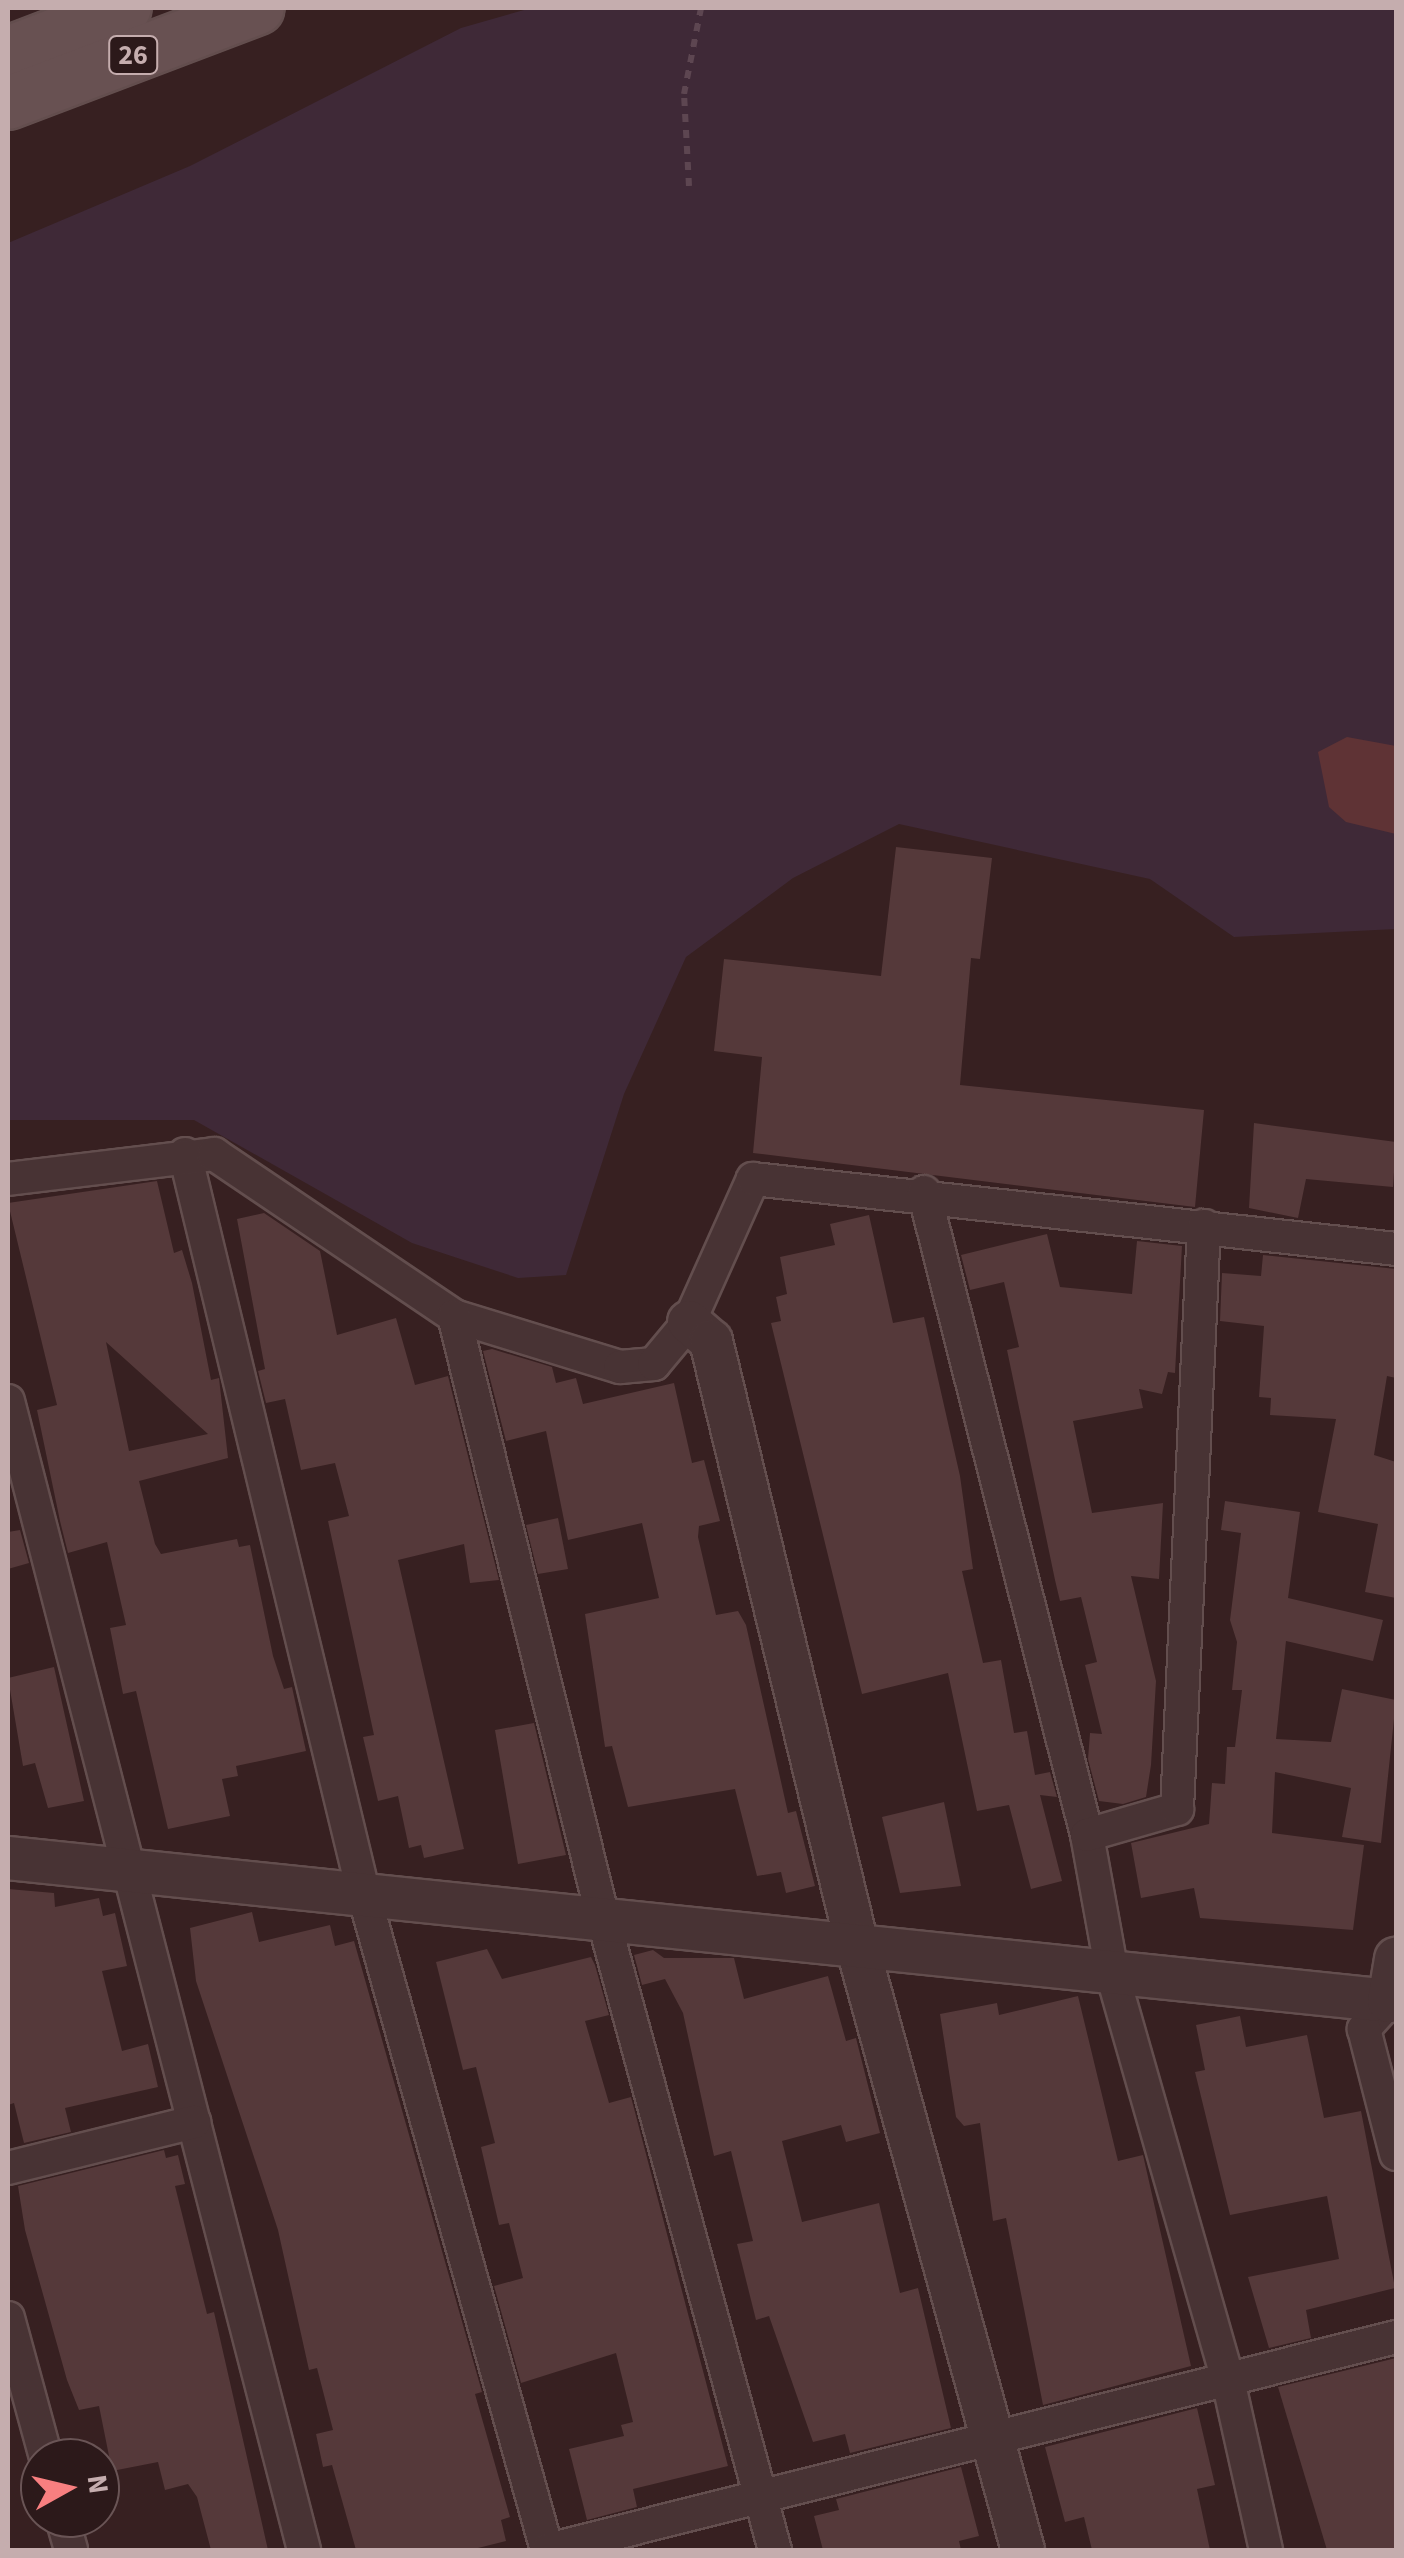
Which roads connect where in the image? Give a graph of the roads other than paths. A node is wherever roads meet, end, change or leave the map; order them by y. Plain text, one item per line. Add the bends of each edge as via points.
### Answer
1 (125, 8) edge
2 (258, 8) edge
3 (8, 53) edge
4 (8, 103) edge
5 (185, 1154) junction
6 (8, 1179) edge
7 (924, 1192) junction
8 (1204, 1226) junction
9 (1396, 1249) edge
10 (454, 1316) junction
11 (689, 1322) junction
12 (8, 1401) edge
13 (1087, 1834) junction
14 (8, 1858) edge
15 (124, 1868) junction
16 (364, 1895) junction
17 (603, 1918) junction
18 (857, 1945) junction
19 (1396, 1960) edge
20 (1112, 1973) junction
21 (1393, 2001) edge
22 (194, 2122) junction
23 (1396, 2154) edge
24 (8, 2168) edge
25 (8, 2318) edge
26 (1396, 2338) edge
27 (1228, 2380) junction
28 (41, 2438) edge
29 (996, 2438) junction
30 (762, 2497) junction
31 (304, 2550) edge
32 (548, 2550) edge
33 (775, 2550) edge
34 (1023, 2550) edge
35 (1266, 2550) edge

1 - 3 main road, 26
2 - 4 main road, 26
5 - 6 street
5 - 10 street via 214,1154
5 - 16 street
7 - 8 street
7 - 11 street via 753,1180
7 - 13 street
8 - 9 street
8 - 13 street via 1177,1809
10 - 11 street via 620,1367 654,1364
10 - 17 street
11 - 18 street via 711,1341
12 - 15 street
13 - 20 street
14 - 15 street
15 - 16 street
15 - 22 street
16 - 17 street
16 - 32 street
17 - 18 street
17 - 30 street
18 - 20 street
18 - 29 street
19 - 21 street
20 - 21 street
20 - 27 street
21 - 23 street via 1364,2029
22 - 24 street
22 - 31 street
25 - 28 street
26 - 27 street
27 - 29 street
27 - 35 street
29 - 30 street
29 - 34 street
30 - 32 street
30 - 33 street

